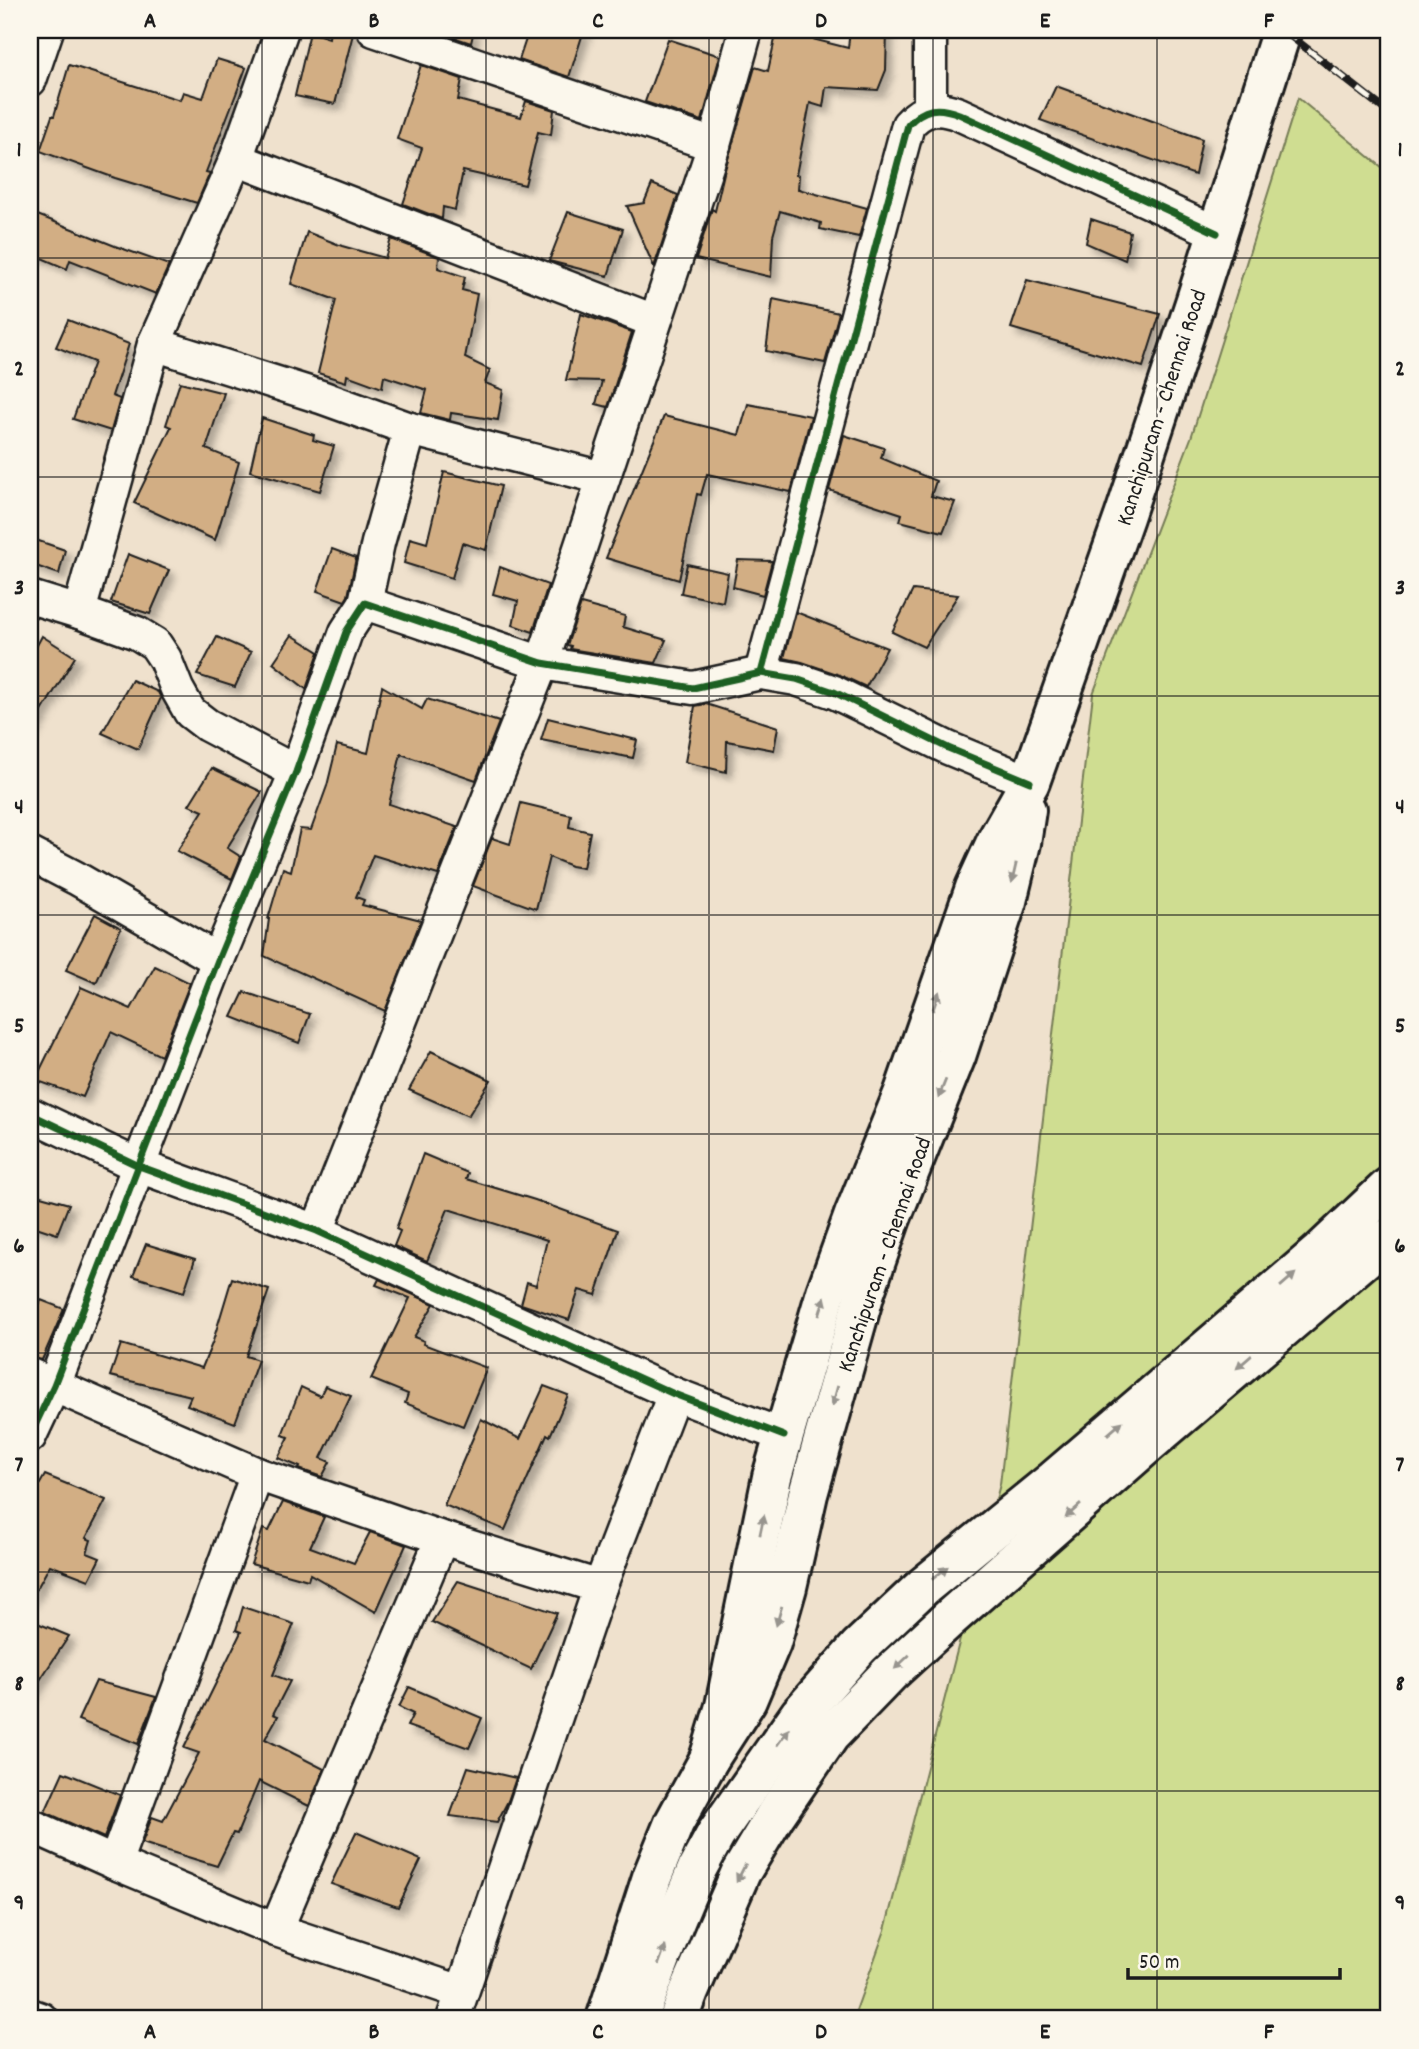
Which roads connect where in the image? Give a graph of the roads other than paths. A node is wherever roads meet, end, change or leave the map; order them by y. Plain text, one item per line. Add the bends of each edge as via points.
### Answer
1 (47, 30) edge
2 (282, 30) edge
3 (374, 30) edge
4 (746, 30) edge
5 (930, 30) edge
6 (1282, 30) edge
7 (30, 80) edge
8 (930, 109) junction
9 (714, 145) junction
10 (236, 159) junction
11 (1217, 233) junction
12 (654, 321) junction
13 (154, 344) junction
14 (411, 429) junction
15 (603, 478) junction
16 (30, 597) edge
17 (365, 603) junction
18 (79, 612) junction
19 (542, 663) junction
20 (761, 673) junction
21 (296, 772) junction
22 (1030, 782) junction
23 (30, 854) edge
24 (218, 960) junction
25 (30, 1114) edge
26 (139, 1166) junction
27 (1389, 1187) edge
28 (317, 1231) junction
29 (1389, 1238) edge
30 (42, 1380) edge
31 (674, 1394) junction
32 (30, 1436) edge
33 (784, 1436) junction
34 (257, 1474) junction
35 (442, 1538) junction
36 (600, 1587) junction
37 (709, 1759) junction
38 (30, 1825) edge
39 (115, 1863) junction
40 (276, 1930) junction
41 (457, 2006) edge
42 (30, 2015) edge
43 (41, 2019) edge
44 (606, 2019) edge
45 (638, 2019) edge
46 (679, 2019) edge

1 - 7 street
2 - 10 street
3 - 9 street
4 - 9 street
5 - 8 street
6 - 11 main road, Kanchipuram - Chennai Road
8 - 11 street via 960,114
8 - 20 street via 908,125
9 - 12 street
10 - 12 street
10 - 13 street
11 - 22 main road, Kanchipuram - Chennai Road via 1124,517
12 - 15 street
13 - 14 street
13 - 18 street
14 - 15 street
14 - 17 street
15 - 19 street
16 - 18 street
17 - 19 street
17 - 21 street via 346,632
18 - 21 street via 155,644 190,712
19 - 20 street via 693,688
19 - 28 street
20 - 22 street via 824,688
21 - 24 street
33 -> 22 main road, Kanchipuram - Chennai Road via 826,1292 904,1092 975,888
22 -> 37 main road, Kanchipuram - Chennai Road via 1007,901 956,1056 865,1292 771,1643 747,1700
23 - 24 street
24 - 26 street
25 - 26 street
26 - 28 street
26 - 30 street
45 -> 27 main road via 674,1923 716,1834 800,1714 859,1647 924,1586 1318,1254
28 - 31 street
29 -> 46 main road via 1143,1448 890,1673 830,1735 741,1872
30 - 32 street
30 - 34 street
31 - 33 street
31 - 36 street
37 -> 33 main road, Kanchipuram - Chennai Road via 725,1706
34 - 35 street
34 - 39 street
35 - 36 street
35 - 40 street
36 - 41 street
37 - 44 main road, Kanchipuram - Chennai Road via 669,1834
38 - 39 street
39 - 40 street
40 - 41 street
42 - 43 street

